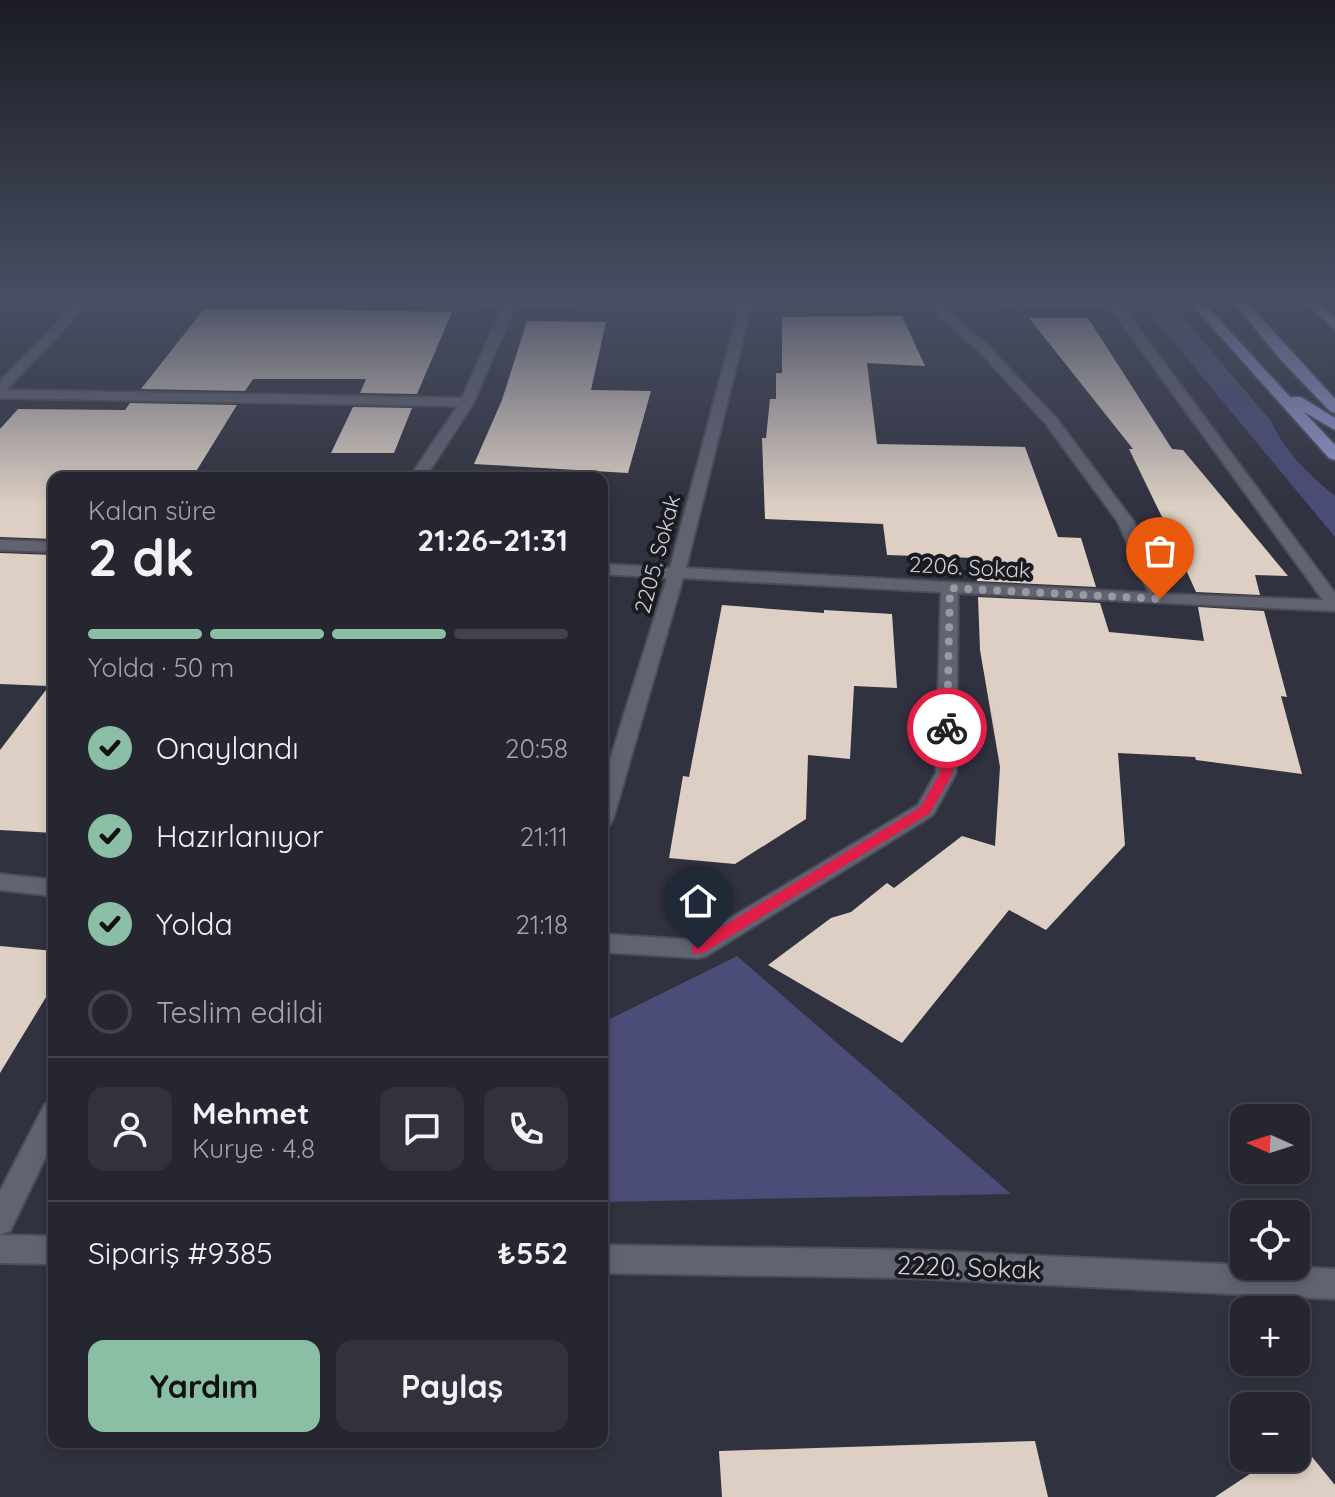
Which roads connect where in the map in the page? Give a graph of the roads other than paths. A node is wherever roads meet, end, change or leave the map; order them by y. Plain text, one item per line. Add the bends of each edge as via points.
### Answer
1 (23, 368) edge
2 (482, 368) edge
3 (729, 368) edge
4 (1001, 368) edge
5 (1161, 368) edge
6 (1255, 368) edge
7 (1296, 368) edge
8 (1271, 385) junction
9 (0, 392) edge
10 (467, 402) junction
11 (1335, 408) edge
12 (1335, 425) edge
13 (1335, 455) edge
14 (421, 472) edge
15 (0, 545) edge
16 (48, 547) edge
17 (608, 569) edge
18 (677, 572) junction
19 (950, 588) junction
20 (1160, 599) junction
21 (1335, 606) edge
22 (608, 799) edge
23 (0, 882) edge
24 (48, 887) edge
25 (608, 943) edge
26 (48, 1124) edge
27 (0, 1221) edge
28 (0, 1249) edge
29 (48, 1250) edge
30 (608, 1259) edge
31 (1335, 1284) edge

1 - 9 street
2 - 10 street
3 - 18 street, 2205. Sokak
4 - 20 street via 1051,421 1126,522
5 - 21 street
6 - 8 highway
7 - 11 highway
8 - 12 highway
8 - 13 highway
9 - 10 street
10 - 14 street
15 - 16 street
17 - 18 street, 2206. Sokak
18 - 19 street, 2206. Sokak
18 - 22 street, 2205. Sokak
19 - 20 street, 2206. Sokak
19 - 25 street via 946,773 926,810 698,949
20 - 21 street, 2206. Sokak
23 - 24 street
26 - 27 street
28 - 29 street
30 - 31 street, 2220. Sokak via 910,1264

